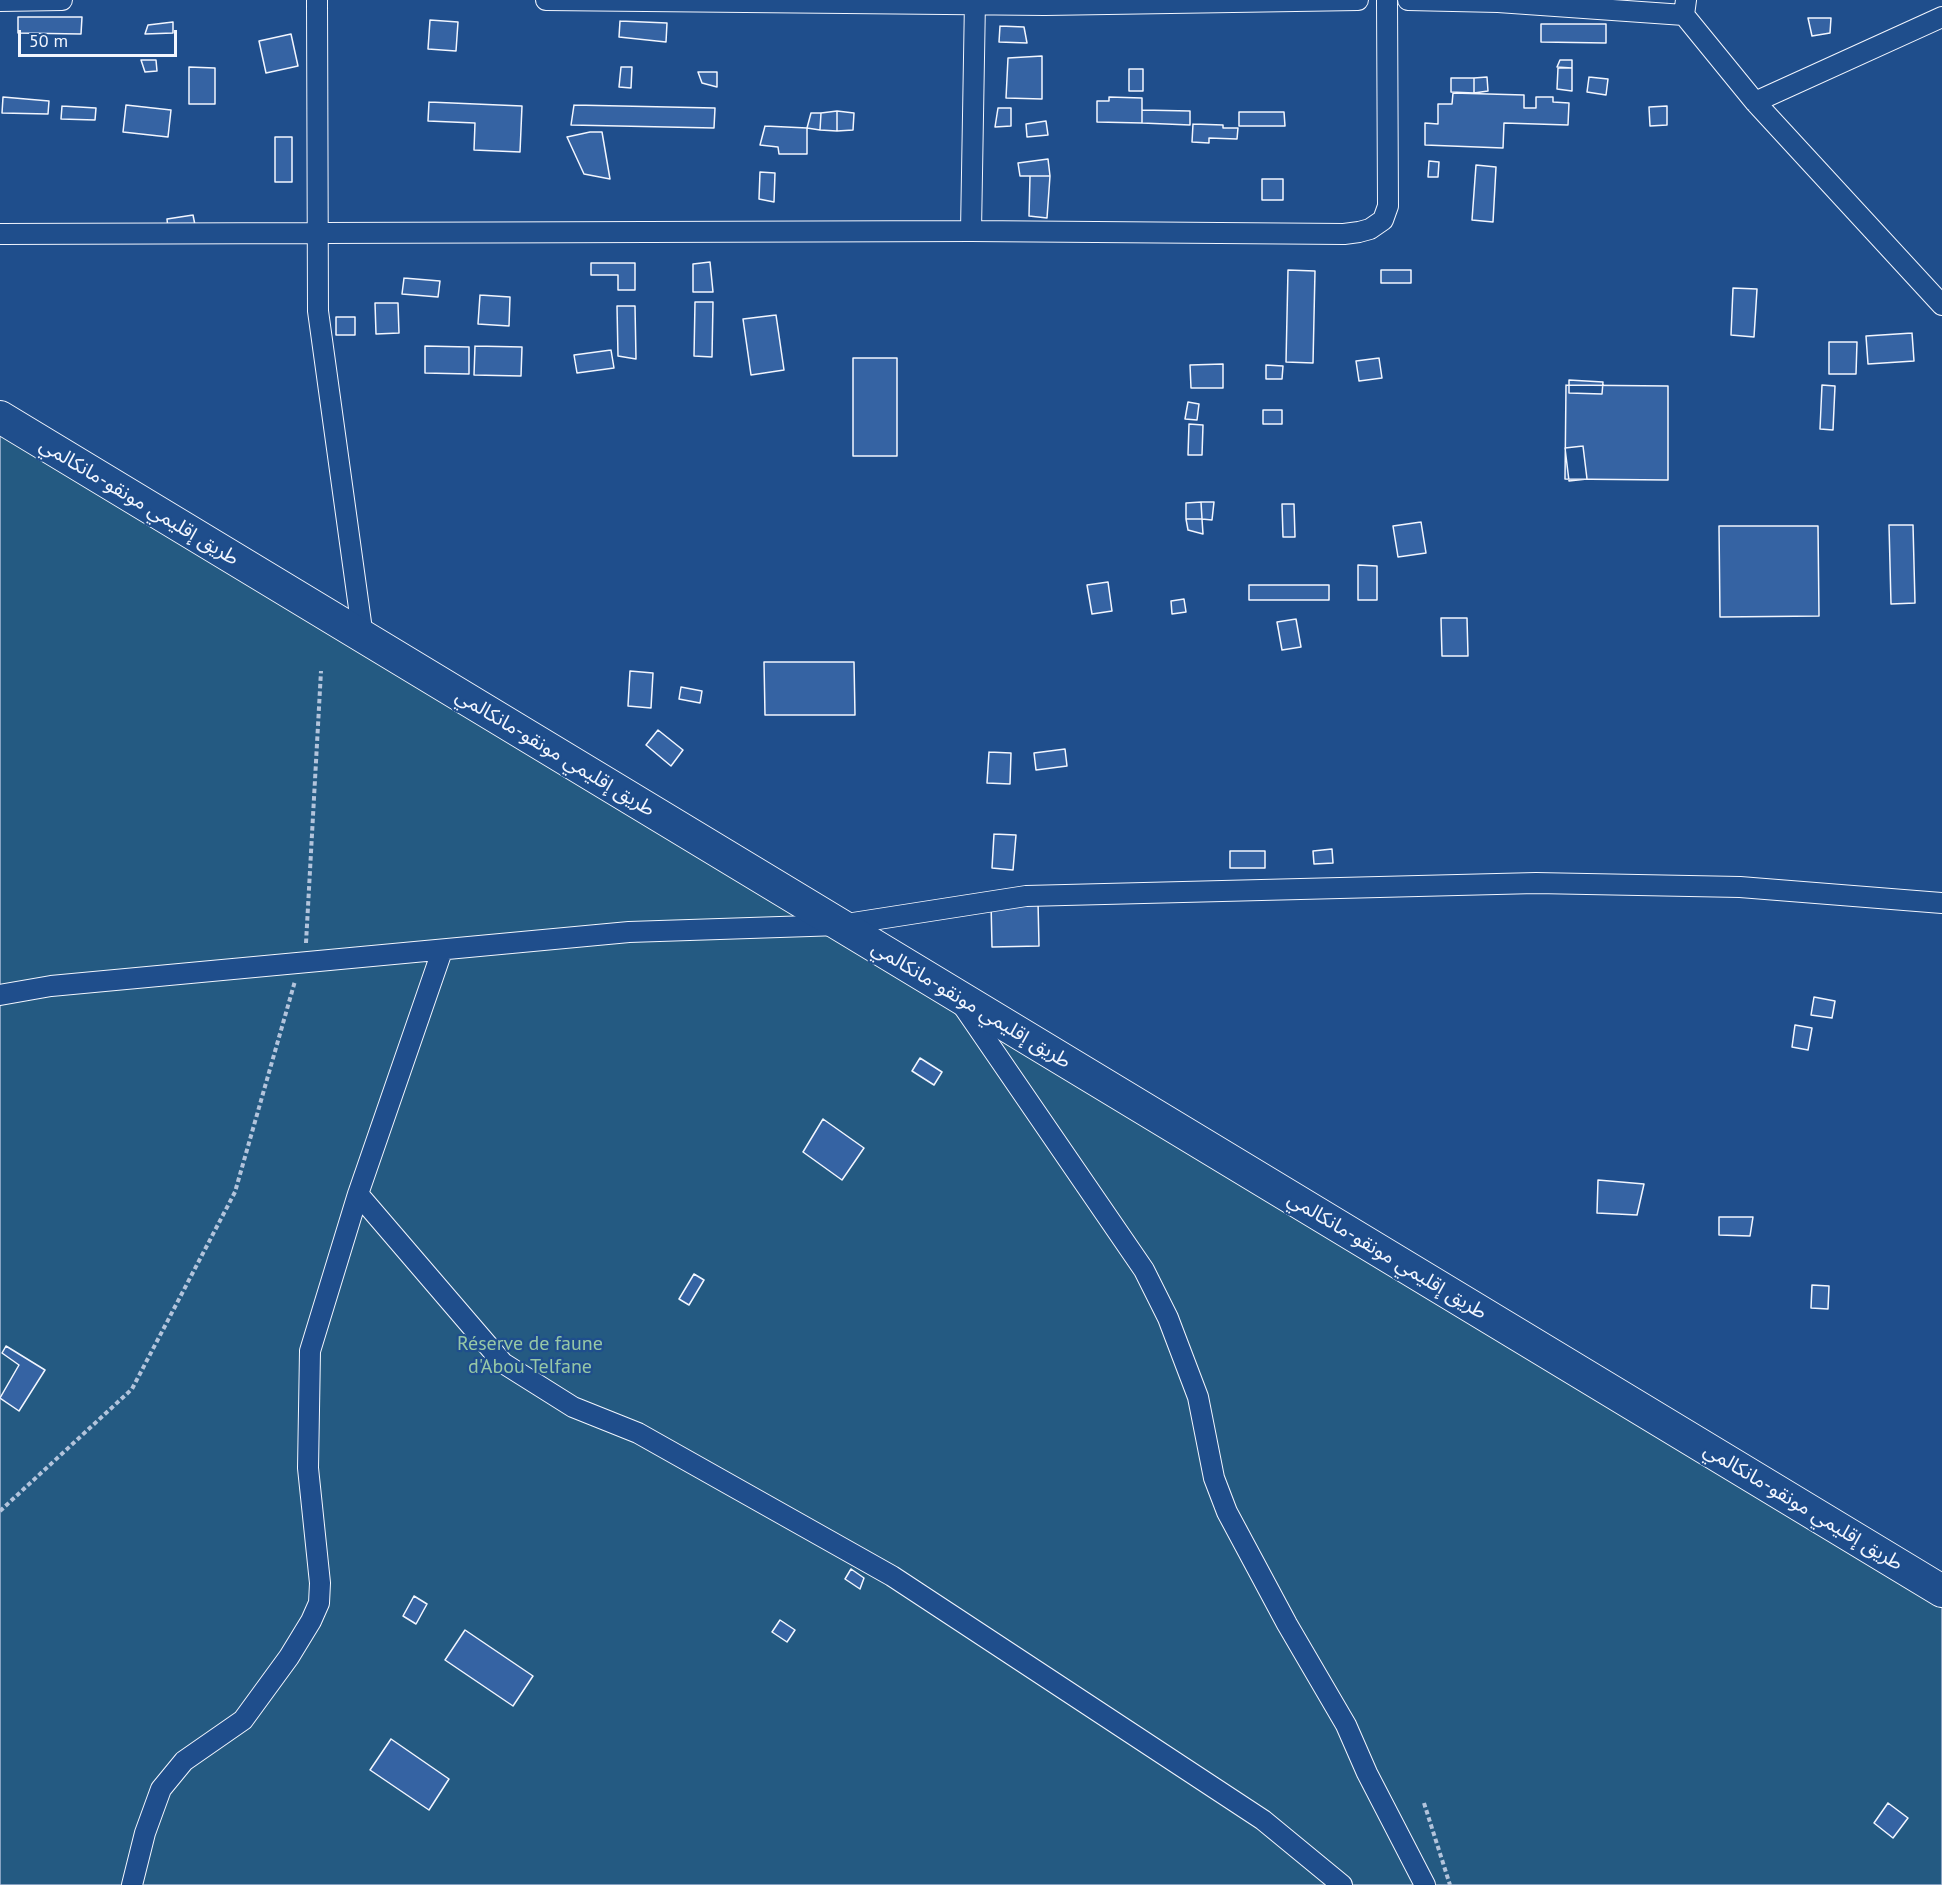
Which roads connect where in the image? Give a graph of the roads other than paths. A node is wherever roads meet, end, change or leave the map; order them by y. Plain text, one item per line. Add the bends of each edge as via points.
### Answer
1 (62, 0) edge
2 (317, 0) edge
3 (546, 0) edge
4 (1358, 0) edge
5 (1387, 0) edge
6 (1408, 0) edge
7 (0, 1) edge
8 (975, 2) edge
9 (1685, 7) edge
10 (1942, 17) edge
11 (1755, 102) junction
12 (971, 231) junction
13 (318, 232) junction
14 (0, 234) edge
15 (1942, 305) edge
16 (0, 417) edge
17 (363, 637) junction
18 (1942, 903) edge
19 (840, 925) junction
20 (442, 951) junction
21 (0, 995) edge
22 (956, 996) junction
23 (358, 1194) junction
24 (1942, 1591) edge
25 (132, 1885) edge
26 (1342, 1885) edge
27 (1425, 1885) edge

1 - 7 street
2 - 13 street
3 - 8 street
4 - 8 street
5 - 12 street via 1388,206 1383,219 1370,229 1344,234
6 - 9 street
8 - 12 street
9 - 11 street
10 - 11 street
11 - 15 street
12 - 13 street
13 - 14 street
13 - 17 street via 318,311
16 - 17 highway, طريق إقليمي مونقو-مانكالمي
17 - 19 highway, طريق إقليمي مونقو-مانكالمي
18 - 19 street via 1740,887 1536,884 1026,896
19 - 20 street via 629,932
19 - 22 highway, طريق إقليمي مونقو-مانكالمي
20 - 21 street via 51,986
20 - 23 street
22 - 24 highway, طريق إقليمي مونقو-مانكالمي
22 - 27 street via 1144,1270 1168,1318 1198,1397 1214,1478 1227,1512 1346,1725
23 - 25 street via 310,1351 308,1468 319,1603 289,1657 243,1720 184,1761 161,1789
23 - 26 street via 502,1363 573,1407 638,1433 892,1576 1263,1820

